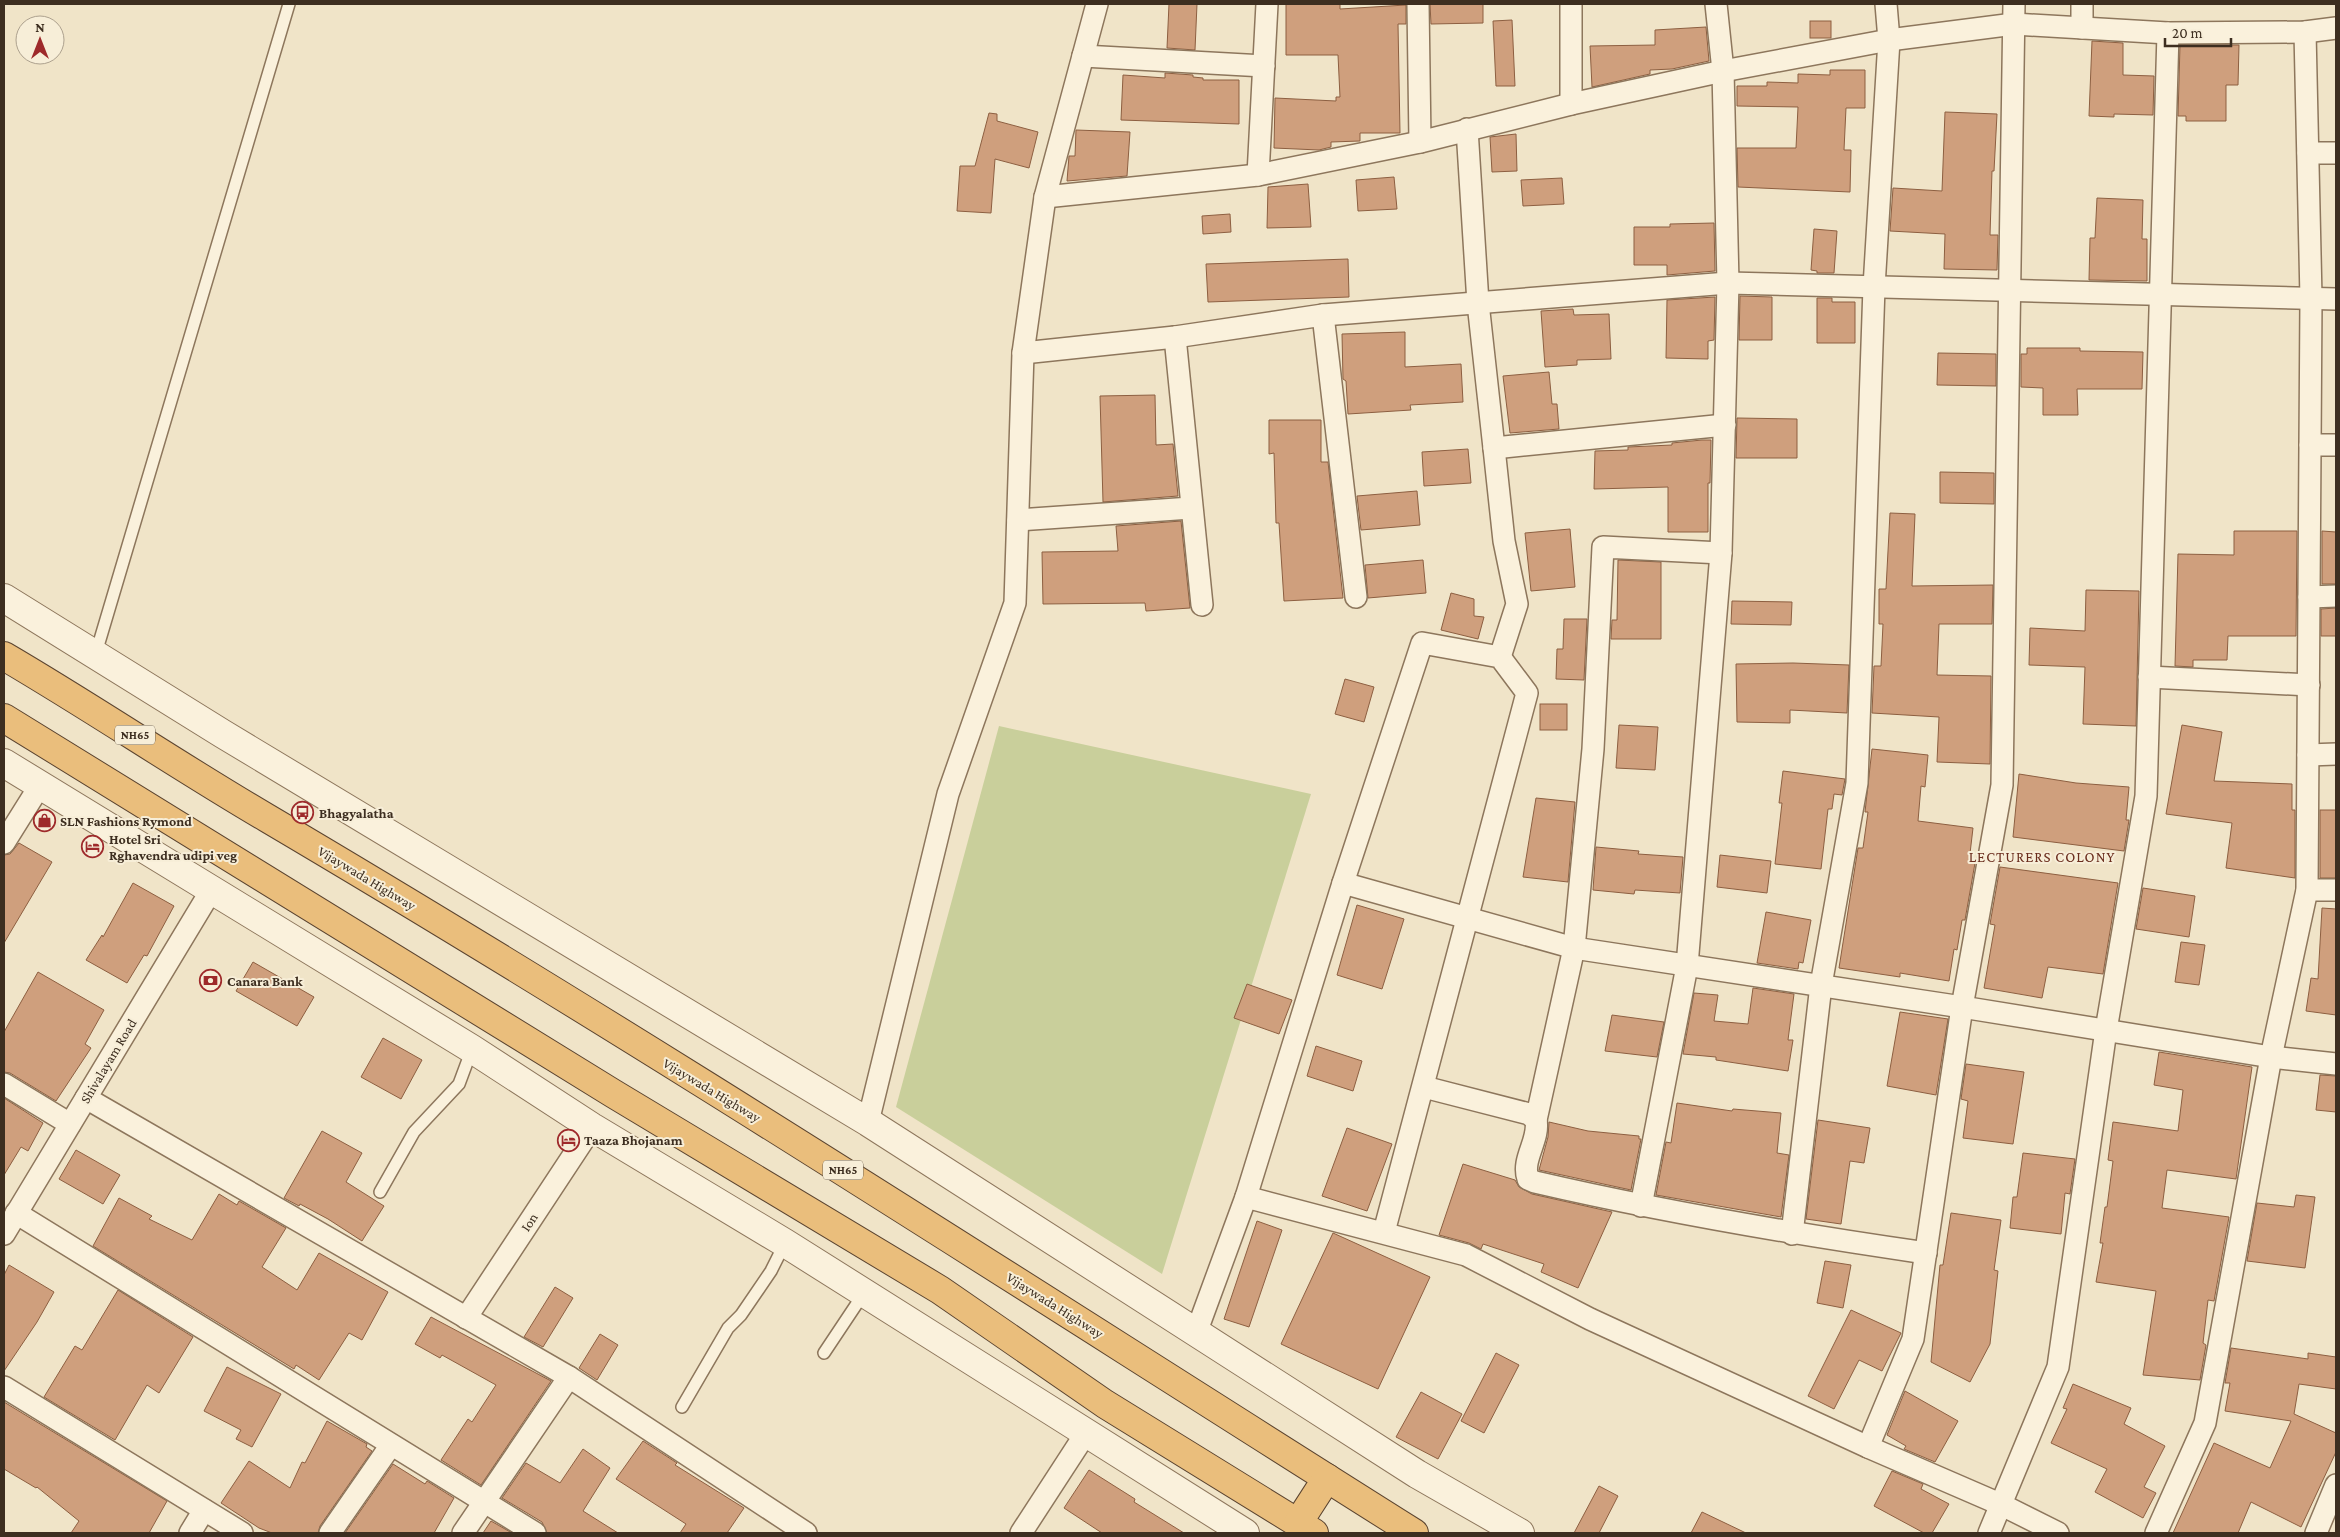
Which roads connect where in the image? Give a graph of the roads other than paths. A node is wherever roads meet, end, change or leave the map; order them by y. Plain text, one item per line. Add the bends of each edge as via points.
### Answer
1 (289, 4) edge
2 (1097, 4) edge
3 (1267, 4) edge
4 (1418, 4) edge
5 (1571, 4) edge
6 (1716, 4) edge
7 (1886, 4) edge
8 (2082, 4) edge
9 (2014, 14) edge
10 (2082, 28) junction
11 (2336, 28) edge
12 (2305, 32) junction
13 (2168, 33) junction
14 (1889, 40) junction
15 (1083, 56) junction
16 (1264, 66) junction
17 (1723, 71) junction
18 (1571, 104) junction
19 (1467, 129) junction
20 (1420, 142) junction
21 (2308, 153) junction
22 (2336, 153) edge
23 (1258, 175) junction
24 (1045, 197) junction
25 (1728, 283) junction
26 (1874, 287) junction
27 (2009, 290) junction
28 (2161, 296) junction
29 (2311, 298) junction
30 (2336, 299) edge
31 (1478, 303) junction
32 (1323, 315) junction
33 (1175, 337) junction
34 (1023, 353) junction
35 (1724, 425) junction
36 (2310, 445) junction
37 (2336, 445) edge
38 (1494, 448) junction
39 (1191, 508) junction
40 (1018, 520) junction
41 (1721, 553) junction
42 (2336, 596) edge
43 (1356, 597) dead end
44 (2309, 597) junction
45 (4, 598) edge
46 (1202, 605) dead end
47 (96, 653) junction
48 (4, 656) edge
49 (1500, 658) junction
50 (2149, 677) junction
51 (2309, 685) junction
52 (4, 718) edge
53 (2336, 754) edge
54 (2308, 755) junction
55 (5, 766) edge
56 (39, 786) junction
57 (4, 843) edge
58 (1344, 883) junction
59 (212, 889) junction
60 (2307, 890) junction
61 (2336, 890) edge
62 (1468, 917) junction
63 (1574, 948) junction
64 (1687, 966) junction
65 (1821, 985) junction
66 (1962, 1006) junction
67 (2106, 1030) junction
68 (472, 1050) junction
69 (2271, 1057) junction
70 (2336, 1064) edge
71 (4, 1084) edge
72 (1424, 1086) junction
73 (86, 1098) junction
74 (1536, 1120) junction
75 (868, 1122) junction
76 (70, 1124) junction
77 (592, 1127) junction
78 (380, 1192) dead end
79 (1246, 1196) junction
80 (1641, 1206) junction
81 (16, 1213) junction
82 (1384, 1232) junction
83 (4, 1234) edge
84 (1792, 1234) junction
85 (785, 1244) junction
86 (1926, 1253) junction
87 (864, 1293) junction
88 (466, 1318) junction
89 (1196, 1333) junction
90 (824, 1353) dead end
91 (569, 1377) junction
92 (4, 1387) edge
93 (682, 1407) dead end
94 (1086, 1433) junction
95 (391, 1445) junction
96 (1868, 1447) junction
97 (1327, 1478) junction
98 (2335, 1494) edge
99 (483, 1502) junction
100 (2002, 1505) junction
101 (204, 1510) junction
102 (1306, 1528) edge
103 (190, 1533) edge
104 (242, 1533) edge
105 (330, 1533) edge
106 (463, 1533) edge
107 (535, 1533) edge
108 (806, 1533) edge
109 (1022, 1533) edge
110 (1245, 1533) edge
111 (1414, 1533) edge
112 (1520, 1533) edge
113 (1989, 1533) edge
114 (2058, 1533) edge
115 (2156, 1533) edge
116 (2316, 1533) edge

1 - 47 lane
2 - 15 street
3 - 16 street
4 - 20 street
5 - 18 street
6 - 17 street
7 - 14 street
8 - 10 street
9 - 10 street
9 - 14 street
9 - 27 street
10 - 13 street
11 - 12 street
12 - 13 street
12 - 21 street
13 - 28 street
14 - 17 street
14 - 26 street
15 - 16 street
15 - 24 street
16 - 23 street
17 - 18 street
17 - 25 street
18 - 19 street
19 - 20 street
19 - 31 street
20 - 23 street
21 - 22 street
21 - 29 street
23 - 24 street
24 - 34 street
25 - 26 street
25 - 31 street
25 - 35 street
26 - 27 street
26 - 65 street via 1857,783
27 - 28 street
27 - 66 street via 2002,785
28 - 29 street
28 - 50 street
29 - 30 street
29 - 36 street
31 - 32 street
31 - 38 street
32 - 33 street
32 - 43 street
33 - 34 street
33 - 39 street
34 - 40 street
35 - 38 street
35 - 41 street
36 - 37 street
36 - 44 street
38 - 49 street via 1504,541 1517,604
39 - 40 street
39 - 46 street
40 - 75 street via 1015,603 948,794
41 - 63 street via 1603,547 1593,750
41 - 64 street
42 - 44 street
44 - 51 street
45 - 47 street
47 - 75 street via 223,734
48 - 97 highway, Vijaywada Highway / NH65 via 861,1181
49 - 58 street via 1422,643
49 - 62 street via 1527,693
50 - 51 street
50 - 67 street via 2146,796
51 - 54 street
52 - 102 highway via 614,1094 940,1290 1105,1404
53 - 54 street
54 - 60 street
55 - 56 street
56 - 57 street
56 - 59 street
58 - 62 street
58 - 79 street
59 - 68 street
59 - 73 street, Shivalayam Road
60 - 61 street
60 - 69 street
62 - 63 street
62 - 72 street
63 - 64 street
63 - 74 street
64 - 65 street
64 - 80 street
65 - 66 street
65 - 84 street
66 - 67 street
66 - 86 street
67 - 69 street
67 - 100 street via 2058,1367
68 - 77 street
68 - 78 lane via 459,1084 414,1132
69 - 70 street
69 - 115 street via 2205,1423
71 - 76 street
72 - 74 street via 1529,1114
72 - 82 street
73 - 76 street, Shivalayam Road
73 - 88 street
74 - 80 street via 1538,1127 1525,1171 1528,1178
75 - 89 street
76 - 81 street, Shivalayam Road
77 - 85 street
77 - 88 street, Ion
79 - 82 street
79 - 89 street
80 - 84 street
81 - 83 street, Shivalayam Road
81 - 95 street
82 - 96 street via 1466,1255 1590,1319
84 - 86 street
85 - 87 street
85 - 93 lane via 772,1271 728,1328
86 - 96 street via 1913,1339
87 - 90 lane
87 - 94 street
88 - 91 street
89 - 112 street via 1417,1474
91 - 99 street
91 - 108 street
92 - 101 street
94 - 109 street
94 - 110 street
95 - 99 street
95 - 105 street
96 - 100 street
97 - 102 highway
97 - 111 highway, Vijaywada Highway / NH65
98 - 116 street
99 - 106 street
99 - 107 street
100 - 113 street
100 - 114 street
101 - 103 street
101 - 104 street

